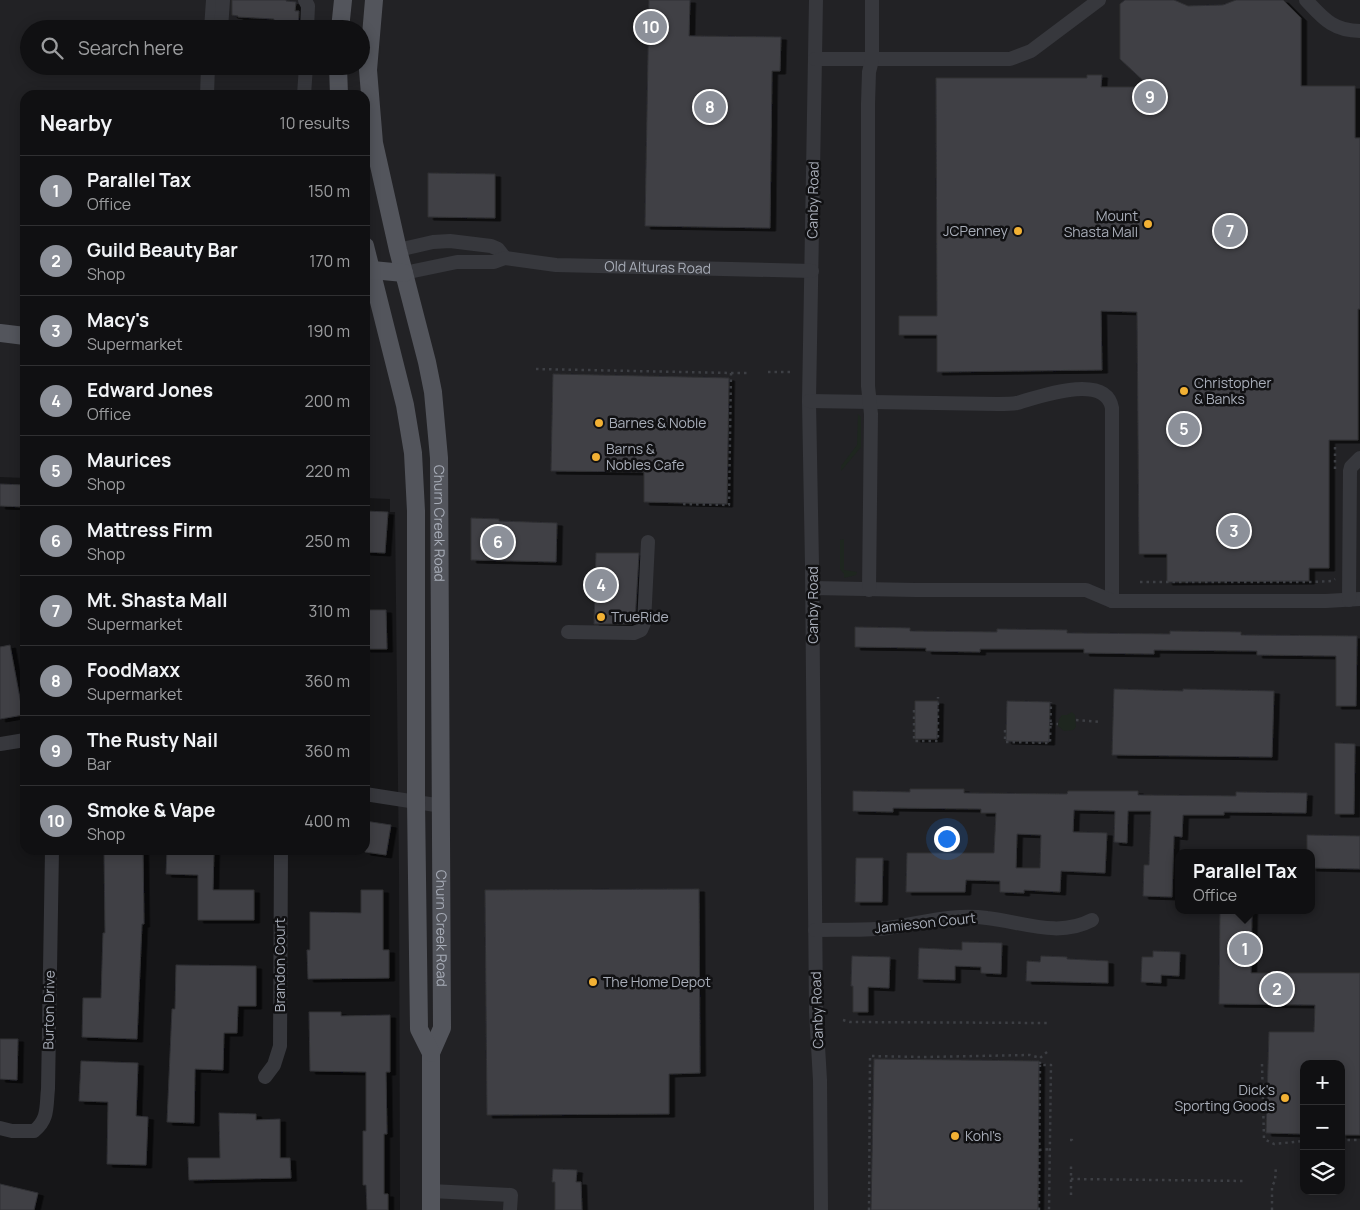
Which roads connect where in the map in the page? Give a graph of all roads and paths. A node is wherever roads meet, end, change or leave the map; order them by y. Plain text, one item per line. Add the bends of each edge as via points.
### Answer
1 (213, 0) edge
2 (223, 0) edge
3 (305, 0) edge
4 (344, 0) edge
5 (374, 0) edge
6 (816, 0) edge
7 (872, 0) edge
8 (1099, 0) edge
9 (1306, 0) edge
10 (212, 20) edge
11 (222, 20) edge
12 (307, 20) edge
13 (341, 20) edge
14 (1360, 32) edge
15 (370, 47) edge
16 (815, 59) junction
17 (872, 60) junction
18 (207, 75) edge
19 (305, 75) edge
20 (338, 75) edge
21 (368, 75) edge
22 (206, 90) edge
23 (304, 90) edge
24 (339, 90) edge
25 (370, 90) edge
26 (370, 94) edge
27 (398, 250) junction
28 (505, 258) junction
29 (370, 270) edge
30 (370, 271) edge
31 (812, 271) junction
32 (404, 273) junction
33 (370, 278) edge
34 (0, 333) edge
35 (20, 335) edge
36 (536, 369) dead end
37 (768, 372) dead end
38 (790, 372) dead end
39 (731, 373) junction
40 (748, 373) dead end
41 (809, 401) junction
42 (870, 402) junction
43 (1360, 458) edge
44 (680, 504) dead end
45 (648, 542) dead end
46 (1335, 579) dead end
47 (1140, 582) dead end
48 (813, 588) junction
49 (869, 590) junction
50 (1354, 600) edge
51 (1112, 601) junction
52 (568, 632) dead end
53 (938, 697) dead end
54 (1051, 702) dead end
55 (914, 710) dead end
56 (1076, 720) dead end
57 (1101, 722) dead end
58 (1050, 724) junction
59 (1058, 724) dead end
60 (1005, 730) dead end
61 (20, 741) edge
62 (0, 744) edge
63 (370, 795) edge
64 (416, 802) junction
65 (442, 806) junction
66 (52, 855) edge
67 (281, 855) edge
68 (1092, 920) dead end
69 (816, 930) junction
70 (844, 1020) dead end
71 (1048, 1023) dead end
72 (1047, 1052) dead end
73 (432, 1053) junction
74 (1040, 1058) junction
75 (1262, 1064) dead end
76 (1040, 1065) junction
77 (266, 1077) dead end
78 (0, 1128) edge
79 (1345, 1140) edge
80 (1360, 1140) edge
81 (1300, 1141) edge
82 (1039, 1150) junction
83 (1050, 1150) junction
84 (1071, 1163) dead end
85 (1276, 1166) dead end
86 (1071, 1179) junction
87 (1246, 1181) dead end
88 (1269, 1181) dead end
89 (1275, 1181) junction
90 (431, 1191) junction
91 (1071, 1195) dead end
92 (431, 1210) edge
93 (510, 1210) edge
94 (822, 1210) edge
95 (869, 1210) edge
96 (1039, 1210) edge
97 (1049, 1210) edge
98 (1272, 1210) edge

1 - 10 street
2 - 11 street
3 - 12 street
4 - 13 main road
5 - 15 main road, Churn Creek Road
6 - 16 street, Canby Road
7 - 17 street
8 - 17 street via 1031,51 1010,59
9 - 14 street via 1339,29
16 - 17 street
16 - 31 street, Canby Road
17 - 42 street via 868,104 867,266
18 - 22 street
19 - 23 street
20 - 24 main road
21 - 25 main road, Churn Creek Road
26 - 27 main road, Churn Creek Road via 374,143
27 - 28 street, Old Alturas Road via 450,241 491,246
27 - 29 main road, Old Alturas Road
27 - 32 main road, Churn Creek Road
28 - 31 street, Old Alturas Road via 556,265
28 - 32 street, Old Alturas Road via 494,262 457,262
30 - 32 main road, Old Alturas Road
31 - 41 street, Canby Road
32 - 65 main road, Churn Creek Road via 430,377 439,458
33 - 64 main road, Churn Creek Road via 405,404 413,453 416,510
34 - 35 main road
36 - 39 path
37 - 38 path
39 - 40 path
39 - 44 path via 729,505
41 - 42 street
41 - 48 street, Canby Road
42 - 49 street
42 - 51 street via 1005,404 1060,390 1096,390 1102,393 1112,408
43 - 50 street via 1350,471
45 - 52 street via 641,630 634,633
46 - 47 path via 1312,582
48 - 49 street
48 - 69 street, Canby Road
49 - 51 street via 1086,590
50 - 51 street
53 - 55 path via 938,741 914,741
54 - 58 path
56 - 57 path
58 - 59 path
58 - 60 path via 1050,743 1005,742
61 - 62 street
63 - 64 street
64 - 65 street
64 - 73 main road, Churn Creek Road via 420,1029
65 - 73 main road, Churn Creek Road via 442,1028
66 - 78 street, Burton Drive via 45,1119 34,1131
67 - 77 street, Brandon Court via 280,1046
68 - 69 street, Jamieson Court via 1075,928 1051,929 986,917 954,917 887,928
69 - 94 street, Canby Road
70 - 71 path
72 - 74 path
73 - 90 main road, Churn Creek Road
74 - 76 path
74 - 95 path via 1030,1055 870,1056
75 - 81 path via 1264,1139 1274,1144
76 - 82 path
76 - 83 path via 1051,1065
79 - 80 path
82 - 83 path
82 - 96 path
83 - 97 path
84 - 86 path
85 - 89 path
86 - 87 path
86 - 91 path
88 - 89 path
89 - 98 path
90 - 92 main road, Churn Creek Road
90 - 93 street via 512,1194

